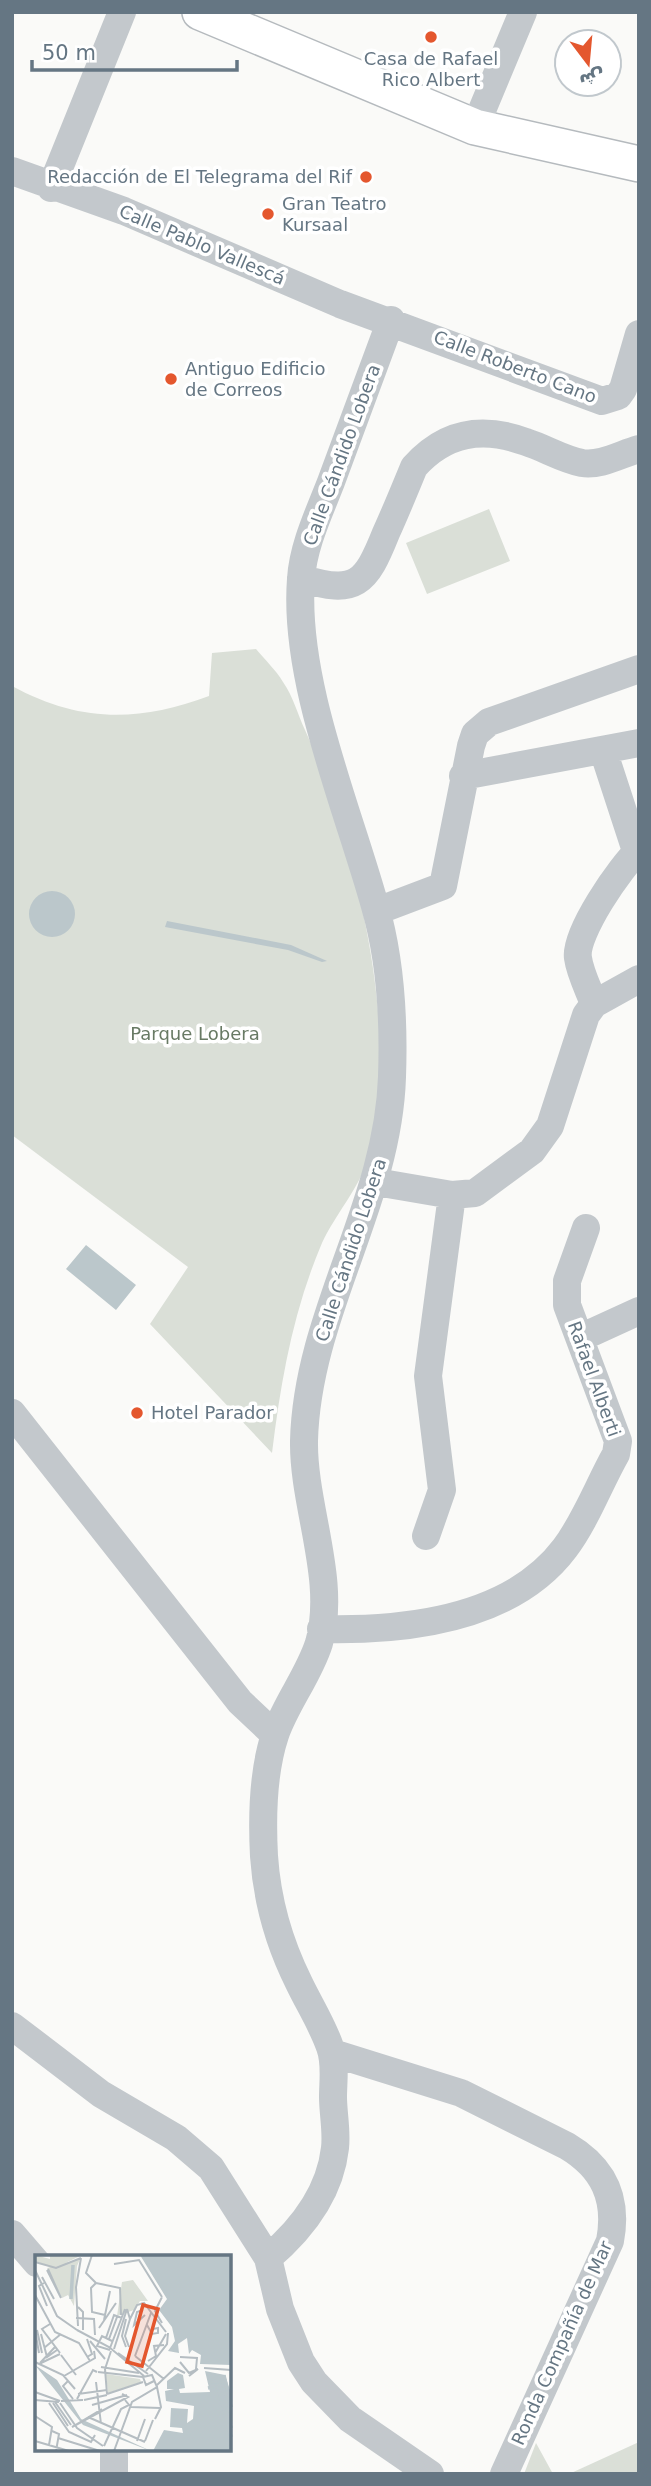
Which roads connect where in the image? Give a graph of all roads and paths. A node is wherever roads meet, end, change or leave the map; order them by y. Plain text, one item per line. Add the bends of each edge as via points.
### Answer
1 (122, 12) edge
2 (200, 12) edge
3 (523, 12) edge
4 (475, 127) junction
5 (639, 164) edge
6 (12, 171) edge
7 (51, 188) junction
8 (391, 320) junction
9 (639, 334) edge
10 (639, 449) edge
11 (301, 578) junction
12 (639, 669) edge
13 (639, 743) edge
14 (603, 750) junction
15 (463, 776) junction
16 (638, 850) edge
17 (377, 911) junction
18 (639, 979) edge
19 (594, 1004) junction
20 (376, 1182) junction
21 (452, 1195) junction
22 (586, 1228) dead end
23 (639, 1311) edge
24 (580, 1338) junction
25 (12, 1413) edge
26 (426, 1536) dead end
27 (321, 1629) junction
28 (275, 1735) junction
29 (12, 2026) edge
30 (333, 2053) junction
31 (12, 2234) edge
32 (268, 2258) junction
33 (35, 2261) edge
34 (114, 2451) edge
35 (114, 2474) edge
36 (430, 2474) edge
37 (504, 2474) edge

1 - 7 street
2 - 4 main road
3 - 4 street
4 - 5 main road
6 - 7 street, Calle Pablo Vallescá
7 - 8 street, Calle Pablo Vallescá via 124,212 340,304
8 - 9 street, Calle Roberto Cano via 602,401 618,396 623,388
8 - 11 street, Calle Cándido Lobera via 312,533
10 - 11 street via 584,463 504,435 457,436 426,453 414,467 371,570 345,586 328,587
11 - 17 street, Calle Cándido Lobera via 312,685
12 - 15 street via 489,722 475,734
13 - 14 street
14 - 15 street
14 - 16 street
15 - 17 street via 443,886
16 - 19 street via 610,886 580,939 577,957
17 - 20 street, Calle Cándido Lobera via 390,983 393,1054 389,1122
18 - 19 street
19 - 21 street via 578,1034 543,1139 484,1188
20 - 21 street
20 - 27 street, Calle Cándido Lobera via 337,1285 307,1401 306,1479 324,1591
21 - 26 street via 428,1376 442,1490
22 - 24 street, Rafael Alberti via 565,1292
23 - 24 street
24 - 27 street, Rafael Alberti via 613,1424 617,1454 554,1563 500,1601 420,1624 376,1630
25 - 28 street via 240,1702
27 - 28 street, Calle Cándido Lobera via 318,1645
28 - 30 street, Calle Cándido Lobera via 264,1808 268,1896 277,1933
29 - 32 street via 101,2094 196,2153 225,2188
30 - 32 street via 335,2147 328,2173 319,2199 300,2228
30 - 37 street, Ronda Compañía de Mar via 461,2093 581,2154 601,2174 608,2190 614,2208 610,2241
31 - 33 street
32 - 36 street via 280,2309 314,2382 329,2401 368,2433
34 - 35 street

